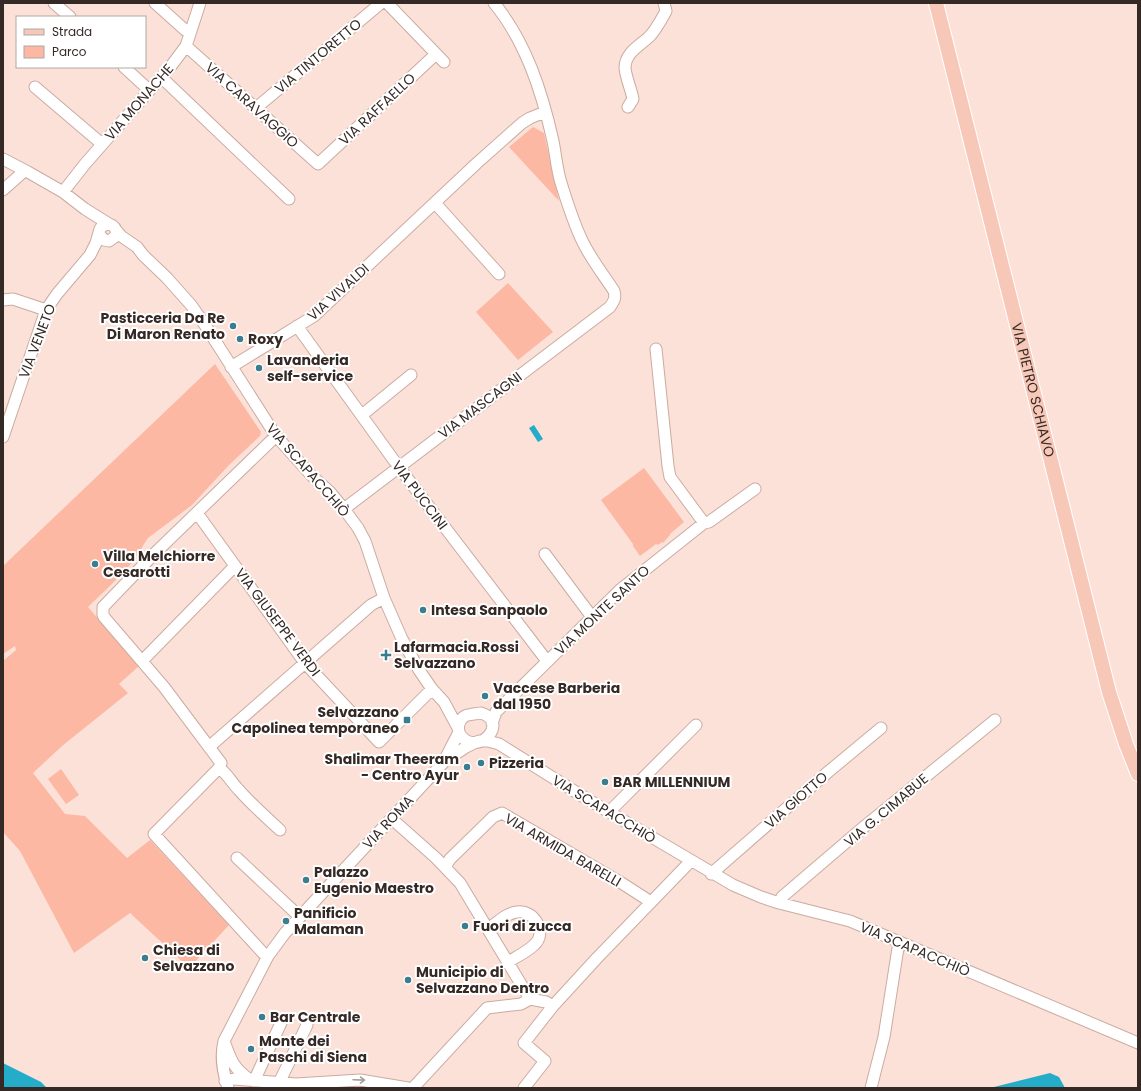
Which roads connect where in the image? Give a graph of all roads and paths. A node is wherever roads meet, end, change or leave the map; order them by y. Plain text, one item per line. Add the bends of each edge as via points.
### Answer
1 (54, 3) edge
2 (155, 3) edge
3 (200, 3) edge
4 (381, 3) edge
5 (387, 3) edge
6 (494, 3) edge
7 (664, 3) edge
8 (936, 3) edge
9 (69, 16) edge
10 (190, 32) junction
11 (186, 46) junction
12 (125, 68) edge
13 (161, 76) junction
14 (36, 87) dead end
15 (150, 90) junction
16 (628, 107) dead end
17 (256, 108) junction
18 (545, 112) junction
19 (102, 144) junction
20 (3, 159) edge
21 (318, 164) joint
22 (24, 170) junction
23 (3, 190) edge
24 (63, 192) junction
25 (290, 199) dead end
26 (435, 203) junction
27 (85, 209) junction
28 (112, 227) junction
29 (104, 237) junction
30 (143, 255) junction
31 (499, 274) dead end
32 (3, 300) edge
33 (46, 310) junction
34 (297, 326) junction
35 (656, 349) dead end
36 (231, 367) junction
37 (411, 375) dead end
38 (362, 415) junction
39 (276, 436) junction
40 (3, 437) edge
41 (398, 466) junction
42 (755, 490) dead end
43 (344, 509) junction
44 (197, 513) junction
45 (704, 523) junction
46 (545, 554) dead end
47 (236, 567) junction
48 (384, 598) junction
49 (592, 617) junction
50 (142, 661) junction
51 (547, 661) junction
52 (305, 663) junction
53 (432, 689) junction
54 (444, 702) junction
55 (496, 712) junction
56 (470, 714) junction
57 (485, 715) junction
58 (995, 720) dead end
59 (492, 725) junction
60 (696, 725) dead end
61 (881, 728) dead end
62 (458, 730) junction
63 (478, 741) junction
64 (498, 744) junction
65 (209, 747) junction
66 (443, 763) junction
67 (219, 768) junction
68 (1138, 774) edge
69 (608, 812) junction
70 (392, 819) junction
71 (280, 830) dead end
72 (237, 858) dead end
73 (690, 861) junction
74 (445, 867) junction
75 (712, 874) junction
76 (651, 902) junction
77 (780, 903) junction
78 (300, 917) junction
79 (488, 929) junction
80 (900, 942) junction
81 (268, 956) junction
82 (508, 962) junction
83 (530, 998) junction
84 (553, 1006) junction
85 (281, 1023) dead end
86 (307, 1025) dead end
87 (224, 1041) junction
88 (1138, 1044) edge
89 (222, 1067) junction
90 (240, 1072) junction
91 (252, 1080) junction
92 (279, 1083) junction
93 (226, 1084) edge
94 (408, 1088) edge
95 (413, 1088) edge
96 (524, 1088) edge
97 (871, 1088) edge

1 - 9 street
2 - 10 street
3 - 10 street, VIA MONACHE
4 - 17 street, VIA TINTORETTO
5 - 21 street, VIA RAFFAELLO via 440,58
6 - 18 street via 525,51
7 - 16 street via 666,11 657,28 634,49 626,61 625,69 633,99
8 - 68 main road, VIA PIETRO SCHIAVO via 1107,685
10 - 11 street, VIA MONACHE
11 - 13 street, VIA MONACHE
11 - 17 street, VIA CARAVAGGIO
12 - 15 street
13 - 15 street, VIA MONACHE
13 - 25 street
14 - 19 street
15 - 19 street, VIA MONACHE
17 - 21 street, VIA CARAVAGGIO
18 - 26 street, VIA VIVALDI via 522,123
18 - 41 street, VIA MASCAGNI via 569,208 585,247 614,291 615,299 610,306
19 - 24 street, VIA MONACHE
20 - 22 street, VIA SCAPACCHIÒ
22 - 23 street
22 - 24 street, VIA SCAPACCHIÒ
24 - 27 street, VIA SCAPACCHIÒ
26 - 31 street
26 - 34 street, VIA VIVALDI via 314,316
27 - 28 street, VIA SCAPACCHIÒ
27 - 29 street, VIA SCAPACCHIÒ
28 - 29 street via 114,238
28 - 29 street via 102,226
28 - 30 street, VIA SCAPACCHIÒ
29 - 30 street, VIA SCAPACCHIÒ
29 - 33 street, VIA VENETO via 96,243 90,255
30 - 36 street, VIA SCAPACCHIÒ via 191,305
32 - 33 street via 13,299
33 - 40 street, VIA VENETO
34 - 36 street, VIA VIVALDI
34 - 38 street, VIA PUCCINI
35 - 45 street via 670,477
36 - 39 street, VIA SCAPACCHIÒ
37 - 38 street
38 - 41 street, VIA PUCCINI
39 - 43 street, VIA SCAPACCHIÒ
39 - 44 street
41 - 43 street, VIA MASCAGNI
41 - 51 street, VIA PUCCINI
42 - 45 street, VIA MONTE SANTO
43 - 48 street, VIA SCAPACCHIÒ via 365,541
44 - 47 street, VIA GIUSEPPE VERDI
44 - 50 street via 103,606 104,617
45 - 49 street, VIA MONTE SANTO via 620,589
46 - 49 street
47 - 50 street
47 - 52 street, VIA GIUSEPPE VERDI
48 - 52 street via 371,605
48 - 53 street, VIA SCAPACCHIÒ via 402,639
49 - 51 street, VIA MONTE SANTO
50 - 65 street
51 - 55 street, VIA MONTE SANTO
52 - 53 street, VIA GIUSEPPE VERDI via 380,742
52 - 65 street
53 - 54 street, VIA SCAPACCHIÒ
54 - 56 street, VIA SCAPACCHIÒ
54 - 62 street, VIA SCAPACCHIÒ
55 - 57 street, VIA MONTE SANTO
55 - 59 street, VIA MONTE SANTO
56 - 57 street
56 - 62 street via 463,718
57 - 59 street
58 - 77 street, VIA G. CIMABUE via 865,826 782,897
59 - 63 street via 488,738
59 - 64 street
60 - 69 street
61 - 75 street, VIA GIOTTO
62 - 63 street via 466,741
62 - 66 street, VIA ROMA
63 - 64 street, VIA SCAPACCHIÒ
63 - 66 street, VIA ROMA via 466,746
64 - 69 street, VIA SCAPACCHIÒ
65 - 67 street via 221,763
66 - 70 street, VIA ROMA
67 - 71 street
67 - 81 street via 154,834
69 - 73 street, VIA SCAPACCHIÒ
70 - 74 street
70 - 78 street, VIA ROMA
72 - 78 street
73 - 75 street, VIA SCAPACCHIÒ
73 - 76 street
74 - 76 street, VIA ARMIDA BARELLI via 496,814 502,813
74 - 79 street via 460,883
75 - 77 street, VIA SCAPACCHIÒ via 746,891
76 - 84 street
77 - 80 street, VIA SCAPACCHIÒ via 850,921
78 - 81 street, VIA ROMA
79 - 82 street
79 - 82 street via 511,913 519,911 527,913 540,926 541,935 535,945
80 - 88 street, VIA SCAPACCHIÒ
80 - 97 street via 884,1037
81 - 87 street, VIA ROMA
82 - 83 street
83 - 84 street
83 - 95 street via 521,1004 488,1008
84 - 96 street via 524,1042 545,1061
85 - 91 street
86 - 92 street
87 - 89 street, VIA ROMA
87 - 90 street via 233,1064
89 - 90 street
89 - 93 street, VIA ROMA
90 - 91 street
91 - 92 street
91 - 93 street via 234,1079
92 -> 94 street via 360,1080

